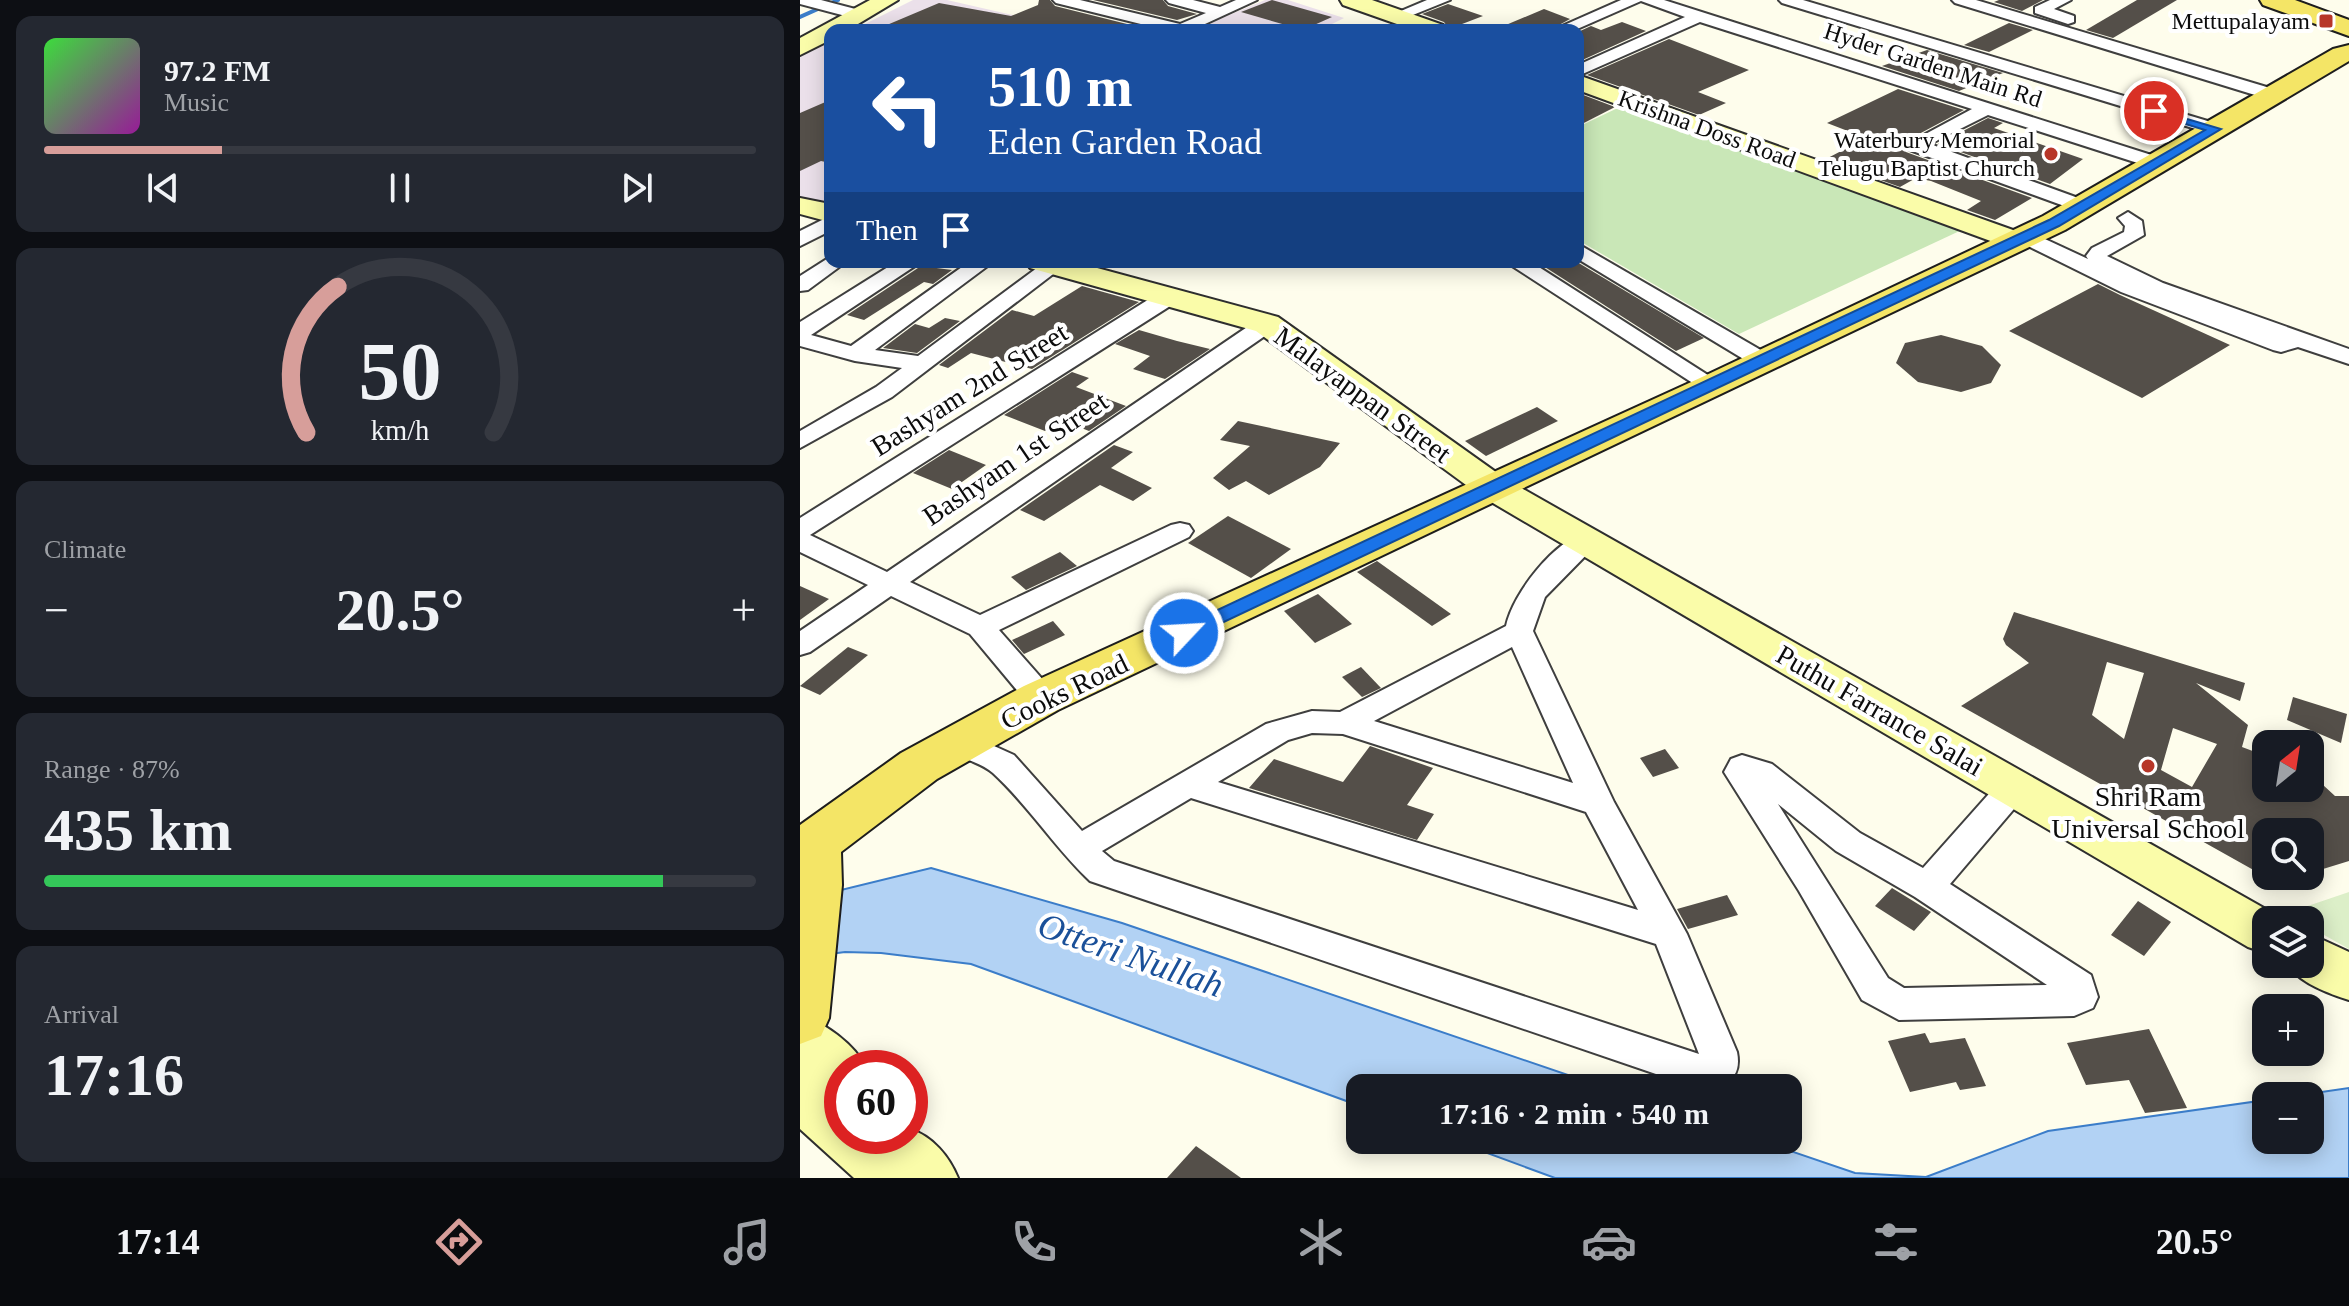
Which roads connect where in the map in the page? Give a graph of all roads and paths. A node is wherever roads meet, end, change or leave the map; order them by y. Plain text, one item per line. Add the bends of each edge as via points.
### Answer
1 (803, 0) edge
2 (887, 0) edge
3 (1061, 0) edge
4 (1119, 0) edge
5 (1177, 0) edge
6 (1249, 0) edge
7 (1351, 0) edge
8 (1442, 0) edge
9 (1634, 0) edge
10 (1648, 0) edge
11 (1787, 0) edge
12 (1960, 0) edge
13 (2063, 0) edge
14 (2272, 0) edge
15 (2295, 0) edge
16 (1098, 9) junction
17 (1700, 11) junction
18 (1222, 12) junction
19 (857, 14) junction
20 (1397, 16) junction
21 (841, 24) edge
22 (1160, 24) edge
23 (1193, 24) edge
24 (1419, 24) edge
25 (1576, 24) edge
26 (824, 34) edge
27 (2347, 36) edge
28 (800, 48) edge
29 (2170, 51) dead end
30 (1584, 83) edge
31 (1584, 85) edge
32 (2274, 95) junction
33 (1988, 108) junction
34 (2215, 129) junction
35 (2157, 163) junction
36 (2110, 204) junction
37 (800, 206) edge
38 (824, 212) edge
39 (824, 226) edge
40 (2021, 239) junction
41 (800, 240) edge
42 (2076, 249) dead end
43 (1584, 254) edge
44 (827, 268) edge
45 (901, 268) edge
46 (975, 268) edge
47 (1041, 268) edge
48 (1066, 268) edge
49 (1526, 268) edge
50 (800, 285) edge
51 (1170, 296) junction
52 (1267, 324) junction
53 (800, 332) edge
54 (800, 339) edge
55 (2295, 339) junction
56 (855, 354) junction
57 (2349, 357) edge
58 (1763, 361) junction
59 (919, 363) junction
60 (1713, 386) junction
61 (800, 441) edge
62 (1494, 488) junction
63 (800, 530) edge
64 (1180, 531) dead end
65 (800, 541) edge
66 (1587, 541) junction
67 (889, 583) junction
68 (980, 627) junction
69 (1519, 631) junction
70 (800, 645) edge
71 (1041, 698) junction
72 (1344, 723) junction
73 (940, 759) junction
74 (1190, 785) junction
75 (2014, 787) junction
76 (1598, 803) junction
77 (1078, 849) junction
78 (808, 861) edge
79 (1927, 887) junction
80 (2252, 924) edge
81 (1669, 934) junction
82 (2324, 964) edge
83 (2349, 978) edge
84 (801, 1017) edge
85 (824, 1050) edge
86 (800, 1093) edge
87 (824, 1115) edge
88 (867, 1154) edge
89 (911, 1155) edge

1 - 19 street
2 - 19 street
3 - 16 street
4 - 16 street
5 - 18 street
6 - 18 street
7 - 20 street
8 - 20 street
9 - 25 street
10 - 17 street, Hyder Garden Main Rd
11 - 34 street
12 - 32 street
13 - 29 street via 2040,10
14 - 27 main road
15 - 27 main road
16 - 22 street
17 - 30 street
17 - 33 street, Hyder Garden Main Rd
18 - 23 street
19 - 21 street
20 - 24 street
26 - 28 street
27 - 32 main road, Cooks Road
31 - 40 street, Krishna Doss Road
32 - 34 main road, Cooks Road
33 - 35 street, Hyder Garden Main Rd
33 - 36 street via 1914,145
34 - 35 main road, Cooks Road
35 - 36 main road, Cooks Road
36 - 40 main road, Cooks Road
36 - 42 street
36 - 55 street via 2135,225 2134,235 2099,252 2099,260 2127,277
37 - 38 street
39 - 41 street
40 - 55 street via 2281,345
40 - 58 main road, Cooks Road
43 - 58 street
44 - 50 street
45 - 53 street
46 - 56 street
47 - 59 street
48 - 51 street, Malayappan Street
49 - 60 street
51 - 52 street, Malayappan Street
51 - 63 street, Bashyam 2nd Street
52 - 62 street, Malayappan Street
52 - 67 street, Bashyam 1st Street
54 - 56 street
55 - 57 street
56 - 59 street
58 - 60 main road, Cooks Road
59 - 61 street via 884,392
60 - 62 main road, Cooks Road
62 - 66 street, Puthu Farrance Salai
62 - 71 main road, Cooks Road
64 - 68 street
65 - 67 street
66 - 69 street via 1540,582 1522,609
66 - 75 street, Puthu Farrance Salai
67 - 68 street
67 - 70 street, Bashyam 1st Street
68 - 71 street
69 - 72 street
69 - 76 street
71 - 73 main road, Cooks Road
72 - 74 street via 1312,722 1277,732
72 - 76 street
73 - 77 street via 1003,763
73 - 78 main road, Cooks Road via 851,841 825,860
74 - 77 street
74 - 81 street
75 - 79 street
75 - 80 street, Puthu Farrance Salai
76 - 81 street
77 - 81 street via 1102,871 1704,1073 1714,1072 1718,1052
78 - 84 main road
79 - 79 street via 2078,986 2080,997 1914,1004 1887,999 1875,989 1740,769 1761,772 1848,842
82 - 83 street
84 - 85 street
86 - 87 street
88 - 89 street

